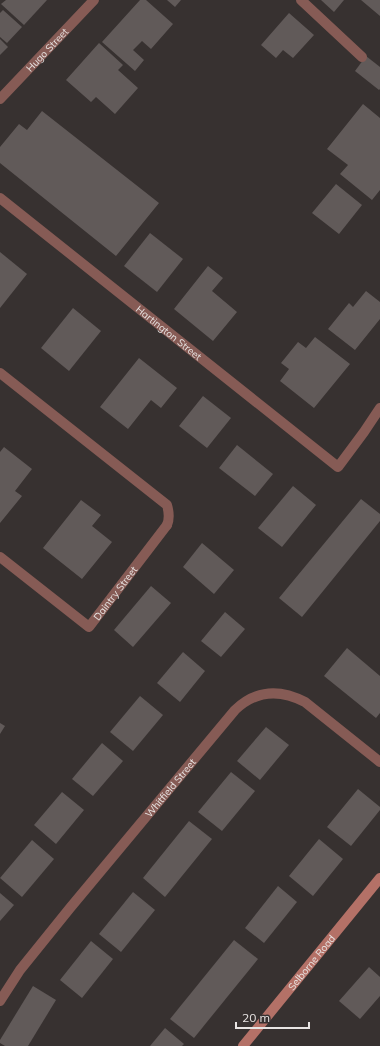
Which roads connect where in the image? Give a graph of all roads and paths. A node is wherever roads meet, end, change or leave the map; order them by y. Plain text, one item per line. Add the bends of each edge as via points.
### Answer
1 (94, 0) edge
2 (301, 0) edge
3 (362, 57) dead end
4 (0, 100) edge
5 (0, 198) edge
6 (0, 373) edge
7 (380, 408) edge
8 (0, 557) edge
9 (380, 762) edge
10 (380, 878) edge
11 (0, 1001) edge
12 (243, 1046) edge

1 - 4 street, Hugo Street
2 - 3 street
5 - 7 street, Hartington Street via 338,467
6 - 8 street, Daintry Street via 167,505 169,513 167,525 89,627
9 - 11 street, Whitfield Street via 304,702 294,697 276,693 260,695 245,702 235,710 70,908 20,970
10 - 12 street, Selborne Road

